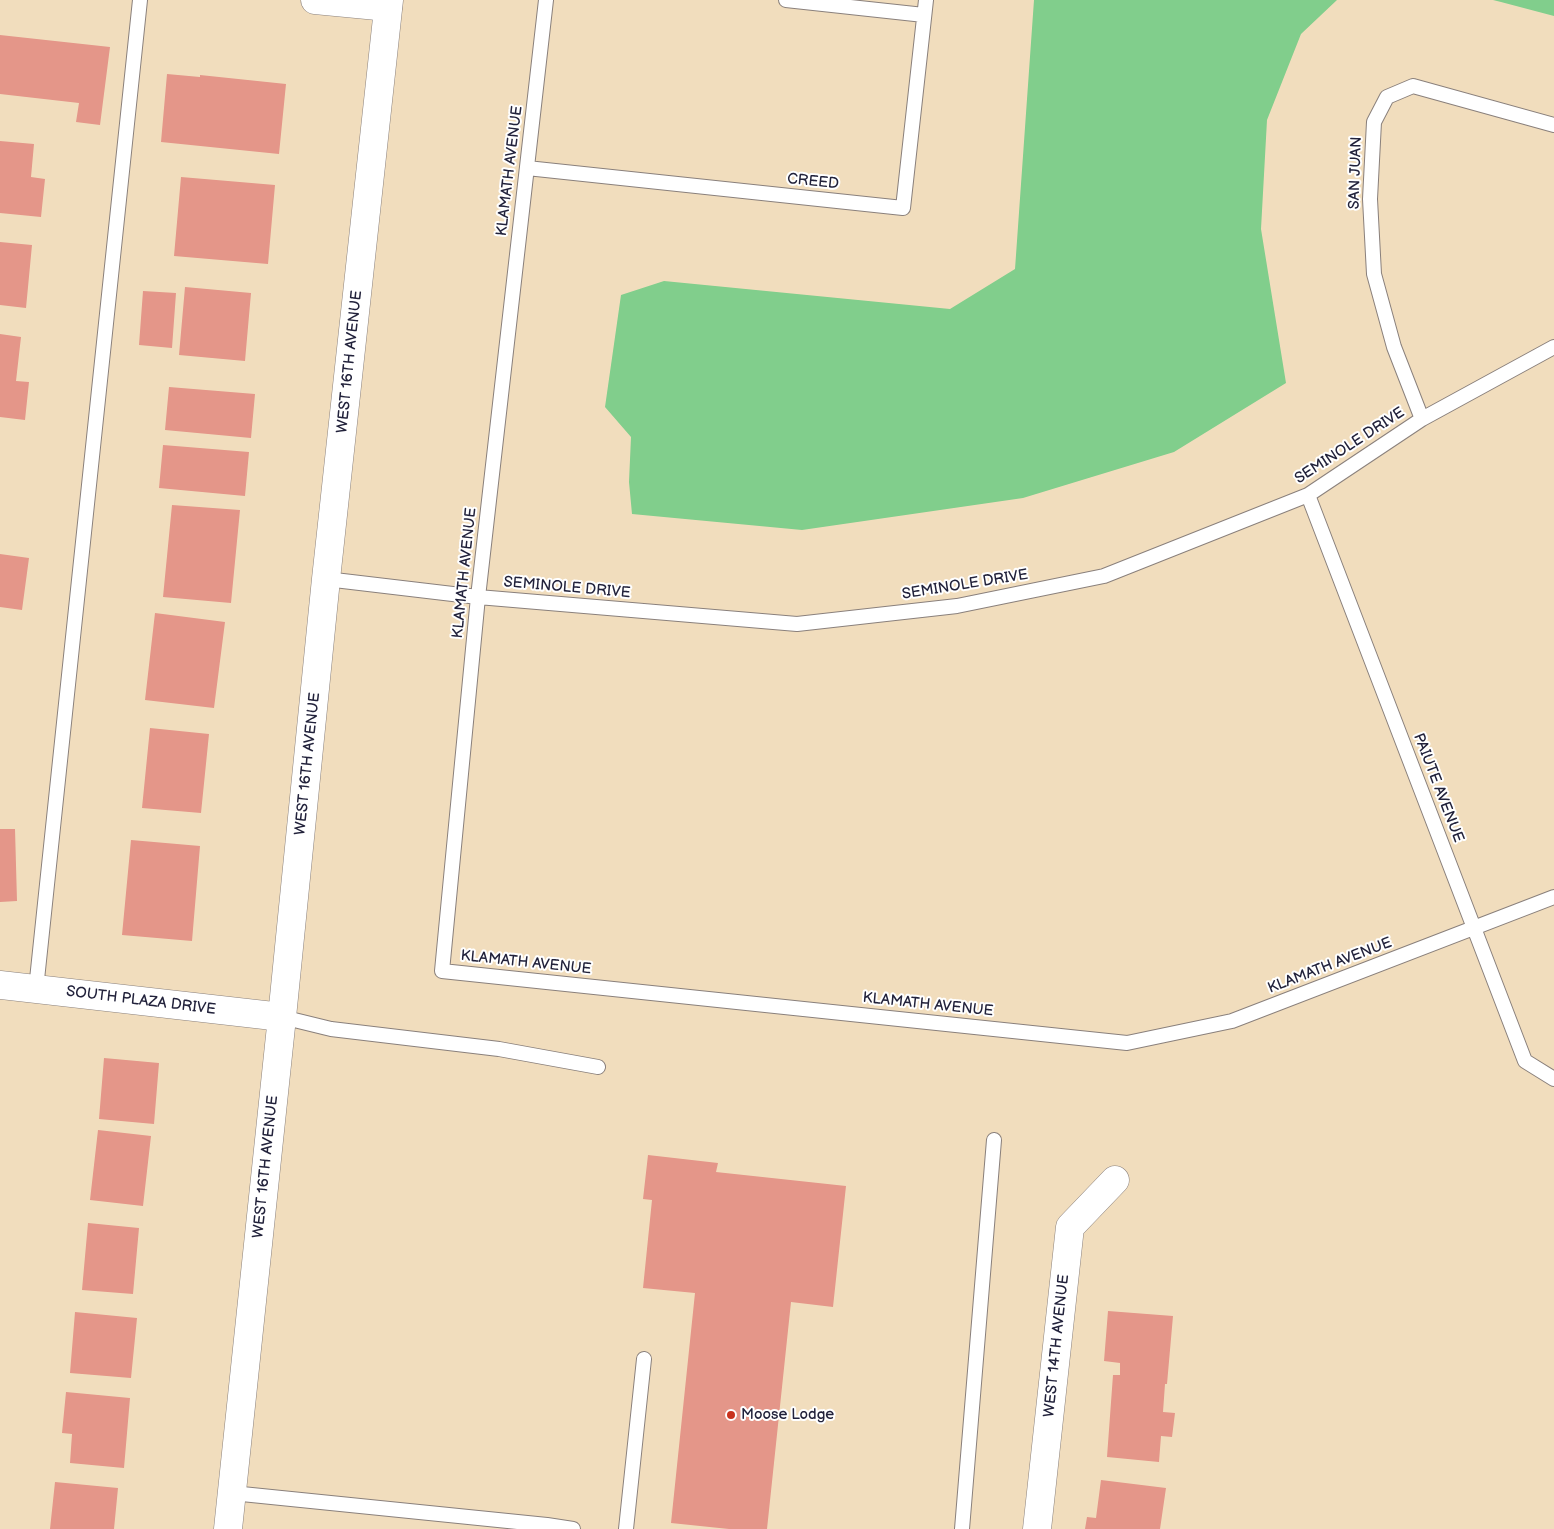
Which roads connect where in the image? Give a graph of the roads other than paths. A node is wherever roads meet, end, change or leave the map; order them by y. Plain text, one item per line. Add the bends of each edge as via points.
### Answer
1 (140, 0) edge
2 (316, 0) edge
3 (546, 0) edge
4 (786, 0) edge
5 (926, 0) edge
6 (388, 3) edge
7 (924, 15) junction
8 (1554, 125) edge
9 (527, 168) junction
10 (1554, 347) edge
11 (1422, 419) junction
12 (1308, 495) junction
13 (326, 579) junction
14 (478, 597) junction
15 (1554, 897) edge
16 (1474, 928) junction
17 (0, 985) edge
18 (36, 989) junction
19 (282, 1017) junction
20 (598, 1067) dead end
21 (1554, 1079) edge
22 (994, 1140) dead end
23 (1115, 1180) dead end
24 (644, 1359) dead end
25 (232, 1493) junction
26 (228, 1529) edge
27 (573, 1529) edge
28 (626, 1529) edge
29 (962, 1529) edge
30 (1037, 1529) edge

1 - 18 lane
2 - 6 street
3 - 9 lane, KLAMATH AVENUE
4 - 7 lane
5 - 7 lane
6 - 13 street, WEST 16TH AVENUE
7 - 9 lane, CREED via 903,208
8 - 11 lane, SAN JUAN via 1413,86 1387,97 1374,122 1370,199 1374,274 1394,347
9 - 14 lane, KLAMATH AVENUE
10 - 11 lane, SEMINOLE DRIVE
11 - 12 lane, SEMINOLE DRIVE
12 - 14 lane, SEMINOLE DRIVE via 1104,576 956,606 797,624
12 - 16 lane, PAIUTE AVENUE
13 - 14 lane, SEMINOLE DRIVE
13 - 19 street, WEST 16TH AVENUE
14 - 16 lane, KLAMATH AVENUE via 442,970 1127,1043 1232,1021
15 - 16 lane, KLAMATH AVENUE
16 - 21 lane, PAIUTE AVENUE via 1525,1061
17 - 18 street, SOUTH PLAZA DRIVE
18 - 19 street, SOUTH PLAZA DRIVE
19 - 20 lane via 331,1029 499,1049
19 - 25 street, WEST 16TH AVENUE
22 - 29 lane
23 - 30 street, WEST 14TH AVENUE via 1070,1227
24 - 28 lane
25 - 26 street, WEST 16TH AVENUE
25 - 27 lane

